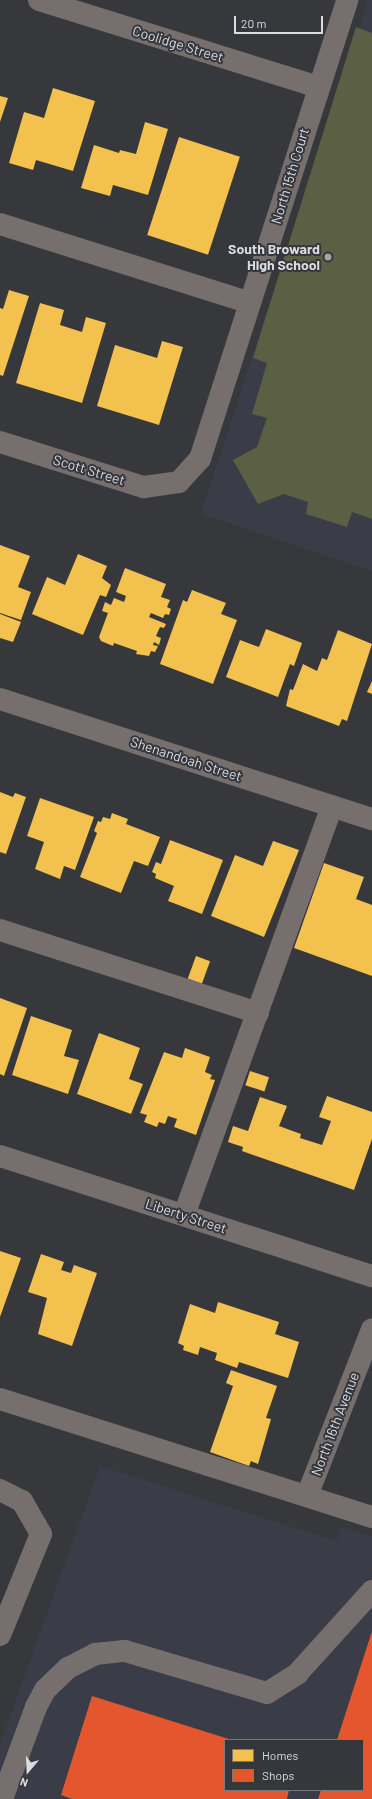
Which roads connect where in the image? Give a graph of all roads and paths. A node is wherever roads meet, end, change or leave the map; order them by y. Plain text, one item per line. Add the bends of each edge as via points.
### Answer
1 (39, 0) edge
2 (347, 0) edge
3 (318, 87) junction
4 (0, 224) edge
5 (250, 303) junction
6 (0, 442) edge
7 (179, 482) joint
8 (0, 699) edge
9 (332, 806) junction
10 (372, 819) edge
11 (0, 930) edge
12 (258, 1013) junction
13 (0, 1156) edge
14 (184, 1215) junction
15 (372, 1276) edge
16 (372, 1329) edge
17 (0, 1399) edge
18 (0, 1490) edge
19 (307, 1496) junction
20 (372, 1516) edge
21 (372, 1591) edge
22 (0, 1635) edge
23 (2, 1799) edge

1 - 3 street, Coolidge Street
2 - 3 street, North 15th Court
3 - 5 street, North 15th Court
4 - 5 street
5 - 7 street, North 15th Court via 200,459
6 - 7 street, Scott Street via 144,487
8 - 9 street, Shenandoah Street
9 - 10 street, Shenandoah Street
9 - 12 street
11 - 12 street
12 - 14 street
13 - 14 street, Liberty Street
14 - 15 street, Liberty Street
16 - 19 street, North 16th Avenue
17 - 19 street
18 - 22 street via 22,1501 41,1534
19 - 20 street
21 - 23 street via 297,1674 267,1693 125,1651 95,1654 68,1668 45,1690 36,1707

